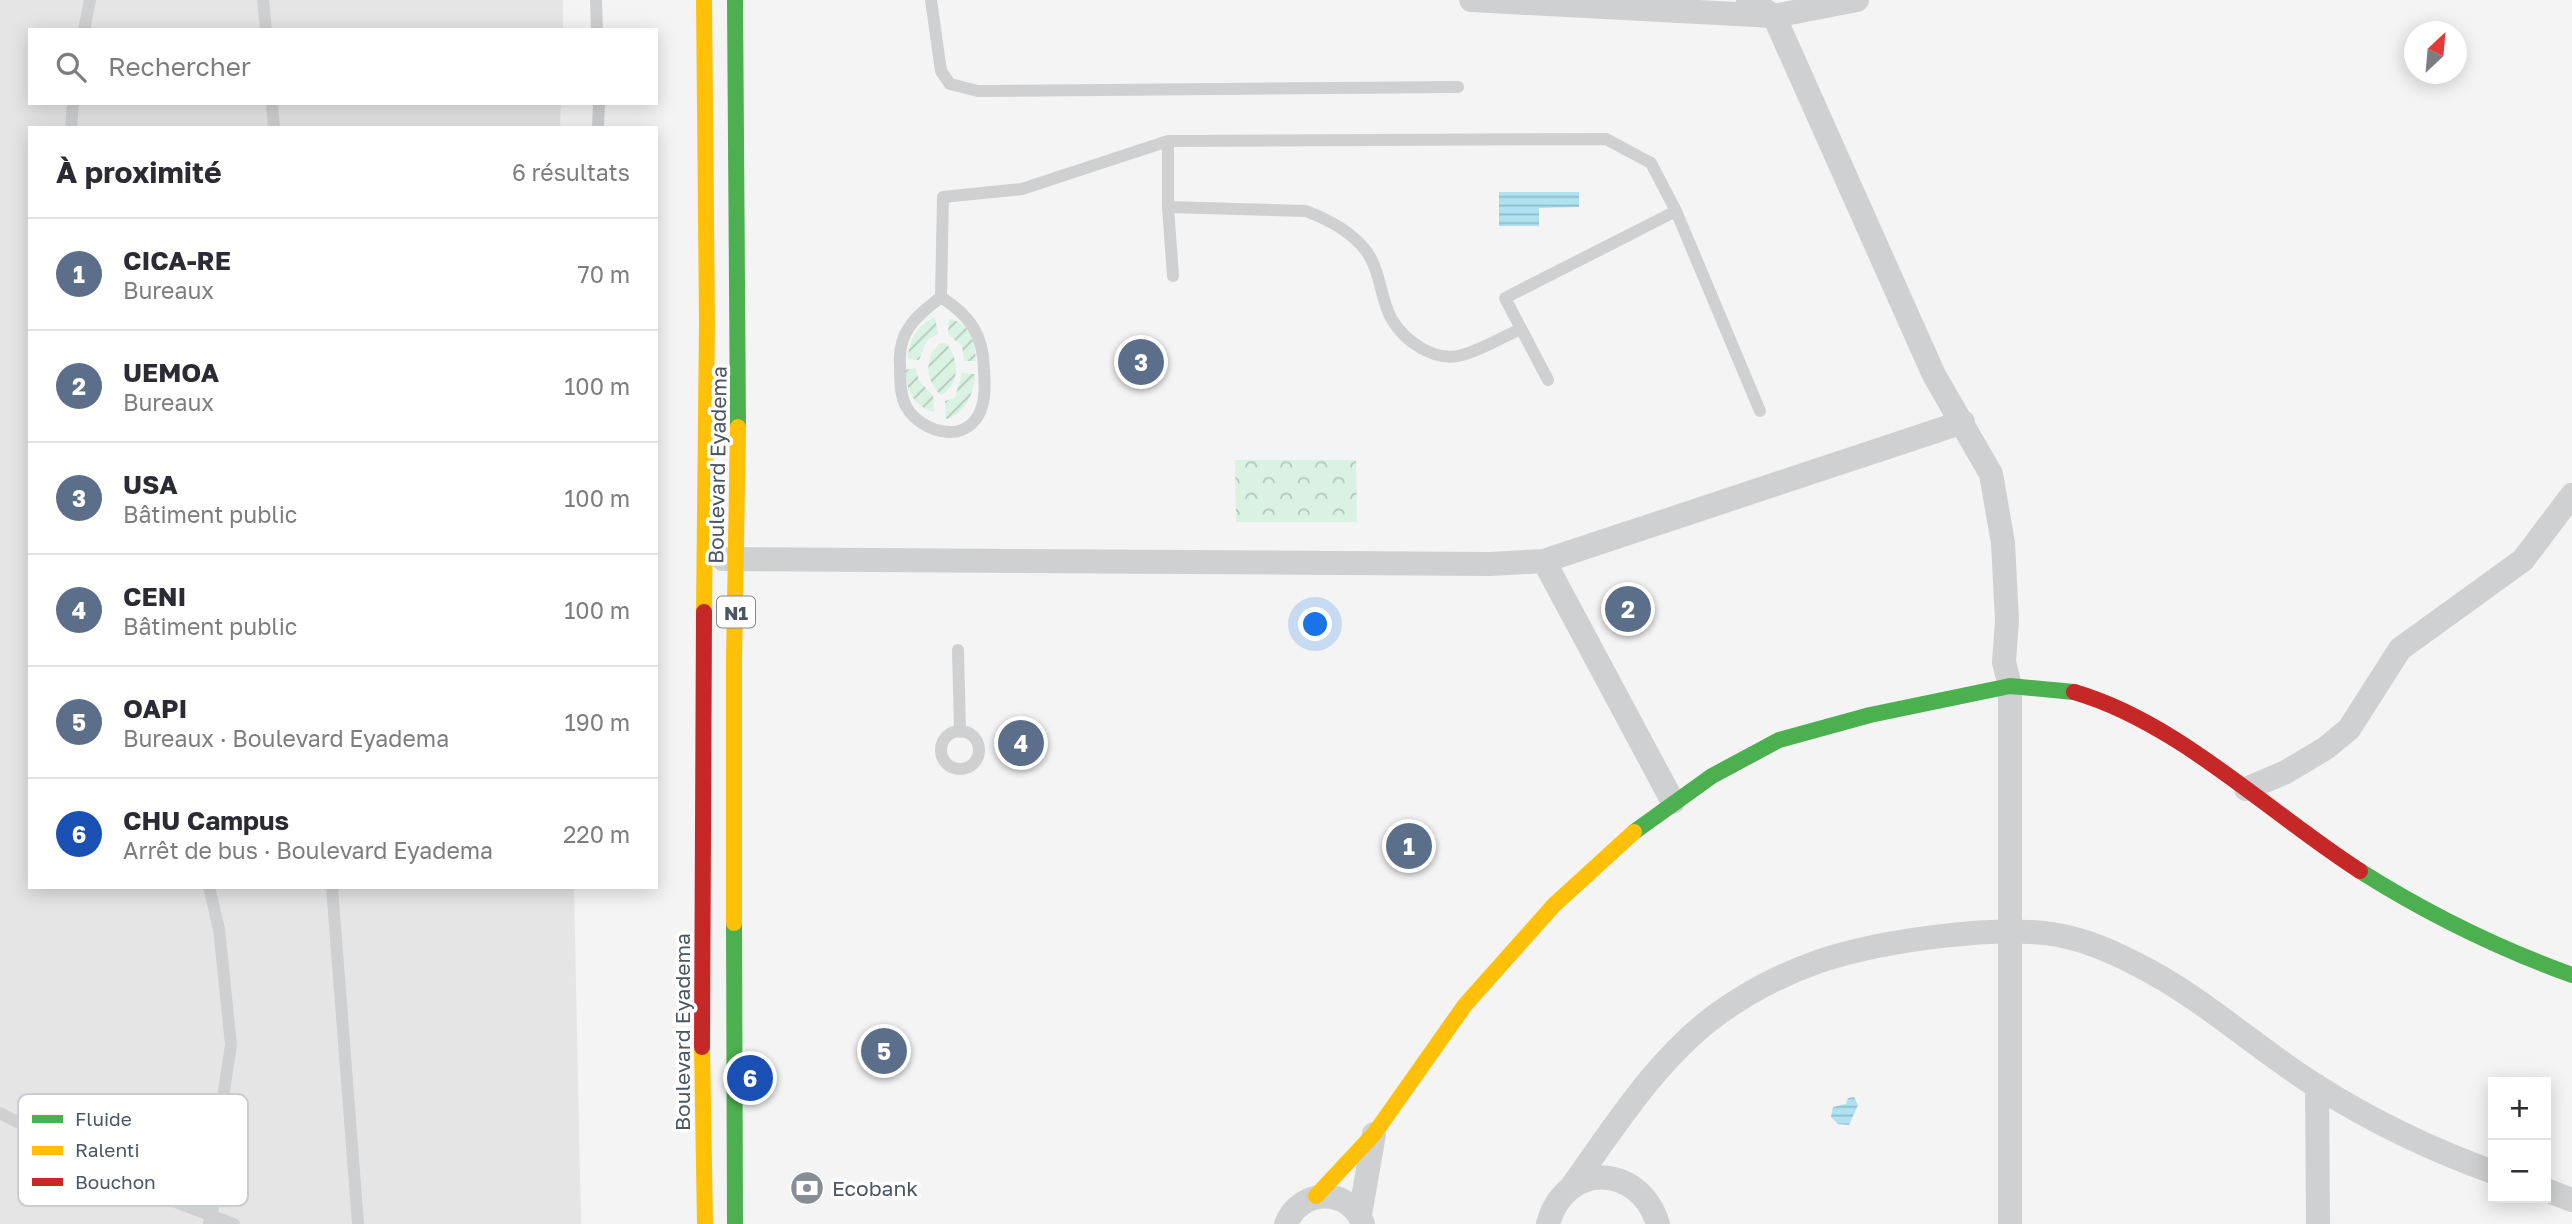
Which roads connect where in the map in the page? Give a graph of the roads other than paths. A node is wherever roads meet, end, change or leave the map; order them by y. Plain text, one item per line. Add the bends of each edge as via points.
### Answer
1 (90, 0) edge
2 (263, 0) edge
3 (596, 0) edge
4 (704, 0) edge
5 (735, 0) edge
6 (931, 0) edge
7 (1471, 0) edge
8 (1748, 0) edge
9 (1857, 0) edge
10 (1774, 16) junction
11 (84, 28) edge
12 (266, 28) edge
13 (597, 28) edge
14 (1458, 87) dead end
15 (73, 105) edge
16 (272, 105) edge
17 (599, 105) edge
18 (71, 126) edge
19 (274, 126) edge
20 (598, 126) edge
21 (1168, 141) junction
22 (1168, 207) junction
23 (1676, 211) junction
24 (1173, 276) dead end
25 (940, 297) junction
26 (1521, 329) junction
27 (1548, 380) dead end
28 (1760, 411) dead end
29 (1963, 422) junction
30 (2572, 495) edge
31 (706, 558) junction
32 (737, 559) junction
33 (1544, 561) junction
34 (958, 650) dead end
35 (2010, 685) junction
36 (960, 732) dead end
37 (2246, 789) junction
38 (1673, 802) junction
39 (209, 889) edge
40 (332, 889) edge
41 (2012, 931) junction
42 (2572, 975) edge
43 (2317, 1086) junction
44 (224, 1094) edge
45 (0, 1113) edge
46 (18, 1122) edge
47 (1374, 1134) junction
48 (2488, 1170) edge
49 (1572, 1186) junction
50 (2551, 1192) edge
51 (1316, 1196) junction
52 (2572, 1200) edge
53 (180, 1206) edge
54 (210, 1220) edge
55 (1362, 1220) edge
56 (234, 1224) edge
57 (358, 1224) edge
58 (705, 1224) edge
59 (735, 1224) edge
60 (1286, 1224) edge
61 (1548, 1224) edge
62 (1658, 1224) edge
63 (2010, 1224) edge
64 (2318, 1224) edge

1 - 11 lane
2 - 12 lane
3 - 13 lane
4 - 31 main road, Boulevard Eyadema / N1
5 - 32 main road, Boulevard Eyadema / N1 via 740,341
6 - 14 lane via 941,71 950,84 978,91
7 - 10 street
8 - 10 street
9 - 10 street
10 - 29 street via 1934,374
15 - 18 lane
16 - 19 lane
17 - 20 lane
21 - 22 lane
21 - 23 lane via 1606,139 1651,163
21 - 25 lane via 1022,189 943,197
22 - 24 lane
22 - 26 lane via 1306,211 1326,219 1351,234 1366,251 1376,267 1390,316 1414,344 1446,358
23 - 26 lane via 1506,298
23 - 28 lane
25 - 25 lane via 909,326 900,357 906,408 940,433 961,430 977,418 985,395 977,330 962,310
26 - 27 lane
29 - 33 street
29 - 35 street via 1991,474 2003,543 2004,662
30 - 37 street via 2523,560 2400,649 2349,729 2286,772
31 - 32 street
31 - 58 main road, Boulevard Eyadema / N1 via 701,1009
32 - 33 street
32 - 59 main road, Boulevard Eyadema / N1
33 - 38 street
34 - 36 lane
35 - 37 main road via 2064,689 2112,703 2159,729
35 - 38 main road via 1779,740
35 - 41 street
37 - 42 main road via 2417,907 2513,954
38 - 47 main road via 1618,844 1554,905 1465,1005
39 - 44 lane via 219,929 231,1045
40 - 57 lane
41 - 43 street via 2067,937 2138,965
41 - 49 street via 1880,947 1821,961 1763,985 1718,1014 1669,1059
41 - 63 street
43 - 48 street via 2381,1122
43 - 64 street
45 - 46 lane
47 - 51 main road
47 - 55 street
49 - 61 street via 1552,1209
49 - 62 street via 1602,1177 1632,1186 1649,1202
50 - 52 street
51 - 55 street via 1333,1196 1349,1203
51 - 60 street via 1294,1210
53 - 54 lane
54 - 56 lane

